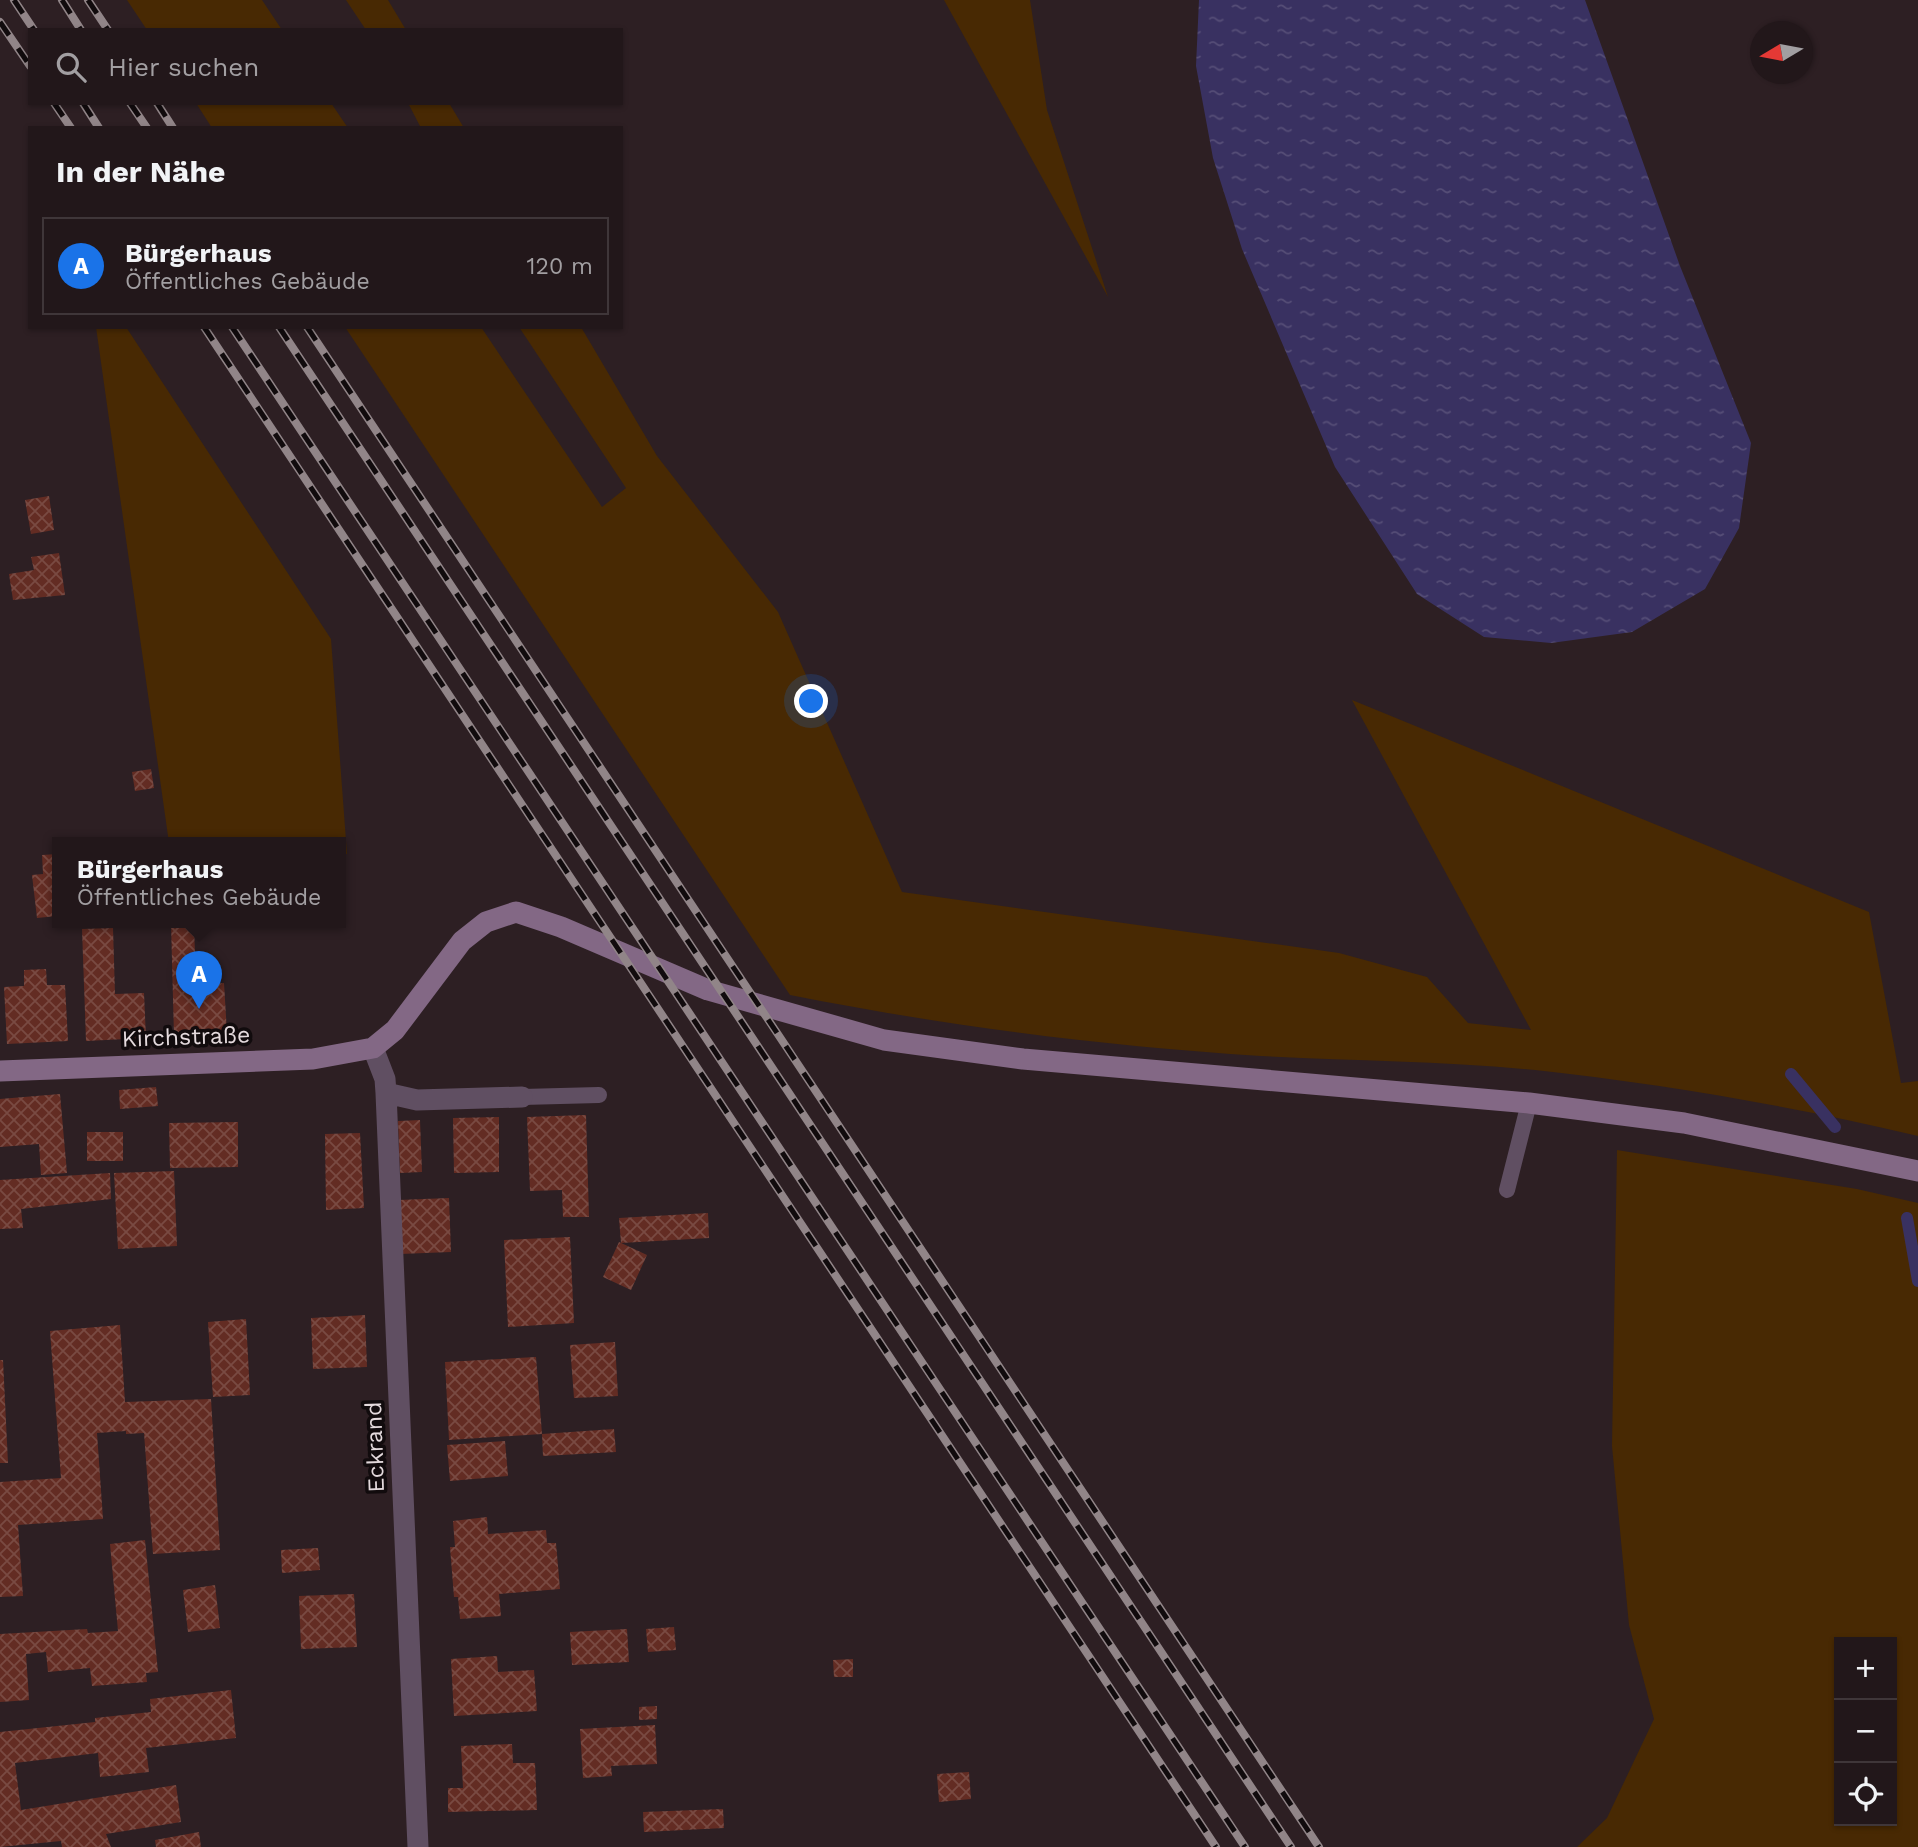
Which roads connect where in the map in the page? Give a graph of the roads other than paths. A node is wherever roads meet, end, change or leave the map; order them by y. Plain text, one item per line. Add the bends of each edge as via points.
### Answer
1 (373, 1048) junction
2 (0, 1071) edge
3 (386, 1093) junction
4 (599, 1096) dead end
5 (522, 1097) joint
6 (1529, 1103) junction
7 (1918, 1171) edge
8 (1507, 1190) dead end
9 (418, 1847) edge

1 - 2 street, Kirchstraße via 313,1059
1 - 3 street, Eckrand
1 - 6 street via 395,1030 462,941 486,922 516,912 708,990 884,1040 1132,1069
3 - 5 street via 417,1100
3 - 9 street, Eckrand
4 - 5 lane
6 - 7 street via 1684,1123
6 - 8 lane

